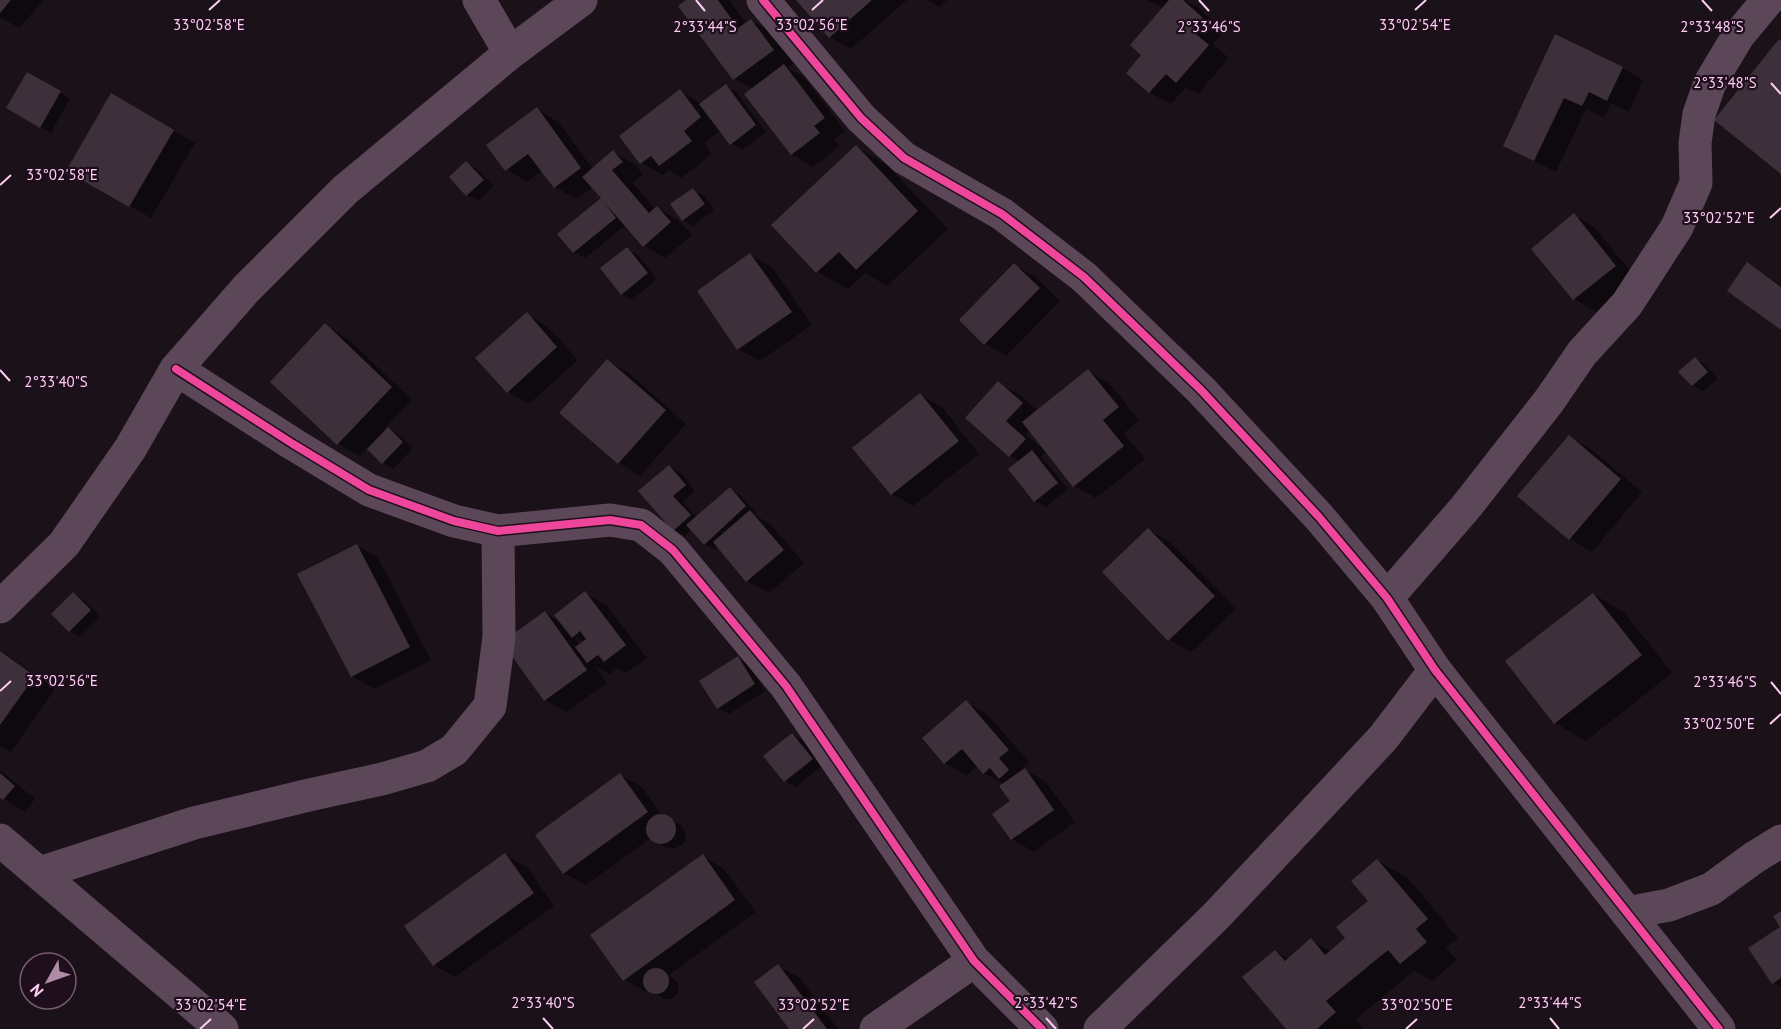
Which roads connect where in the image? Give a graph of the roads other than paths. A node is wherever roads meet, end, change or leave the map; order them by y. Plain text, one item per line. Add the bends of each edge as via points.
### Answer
1 (479, 0) edge
2 (581, 0) edge
3 (763, 0) edge
4 (1768, 0) edge
5 (510, 52) junction
6 (176, 369) junction
7 (498, 531) junction
8 (1387, 598) junction
9 (0, 607) edge
10 (1435, 670) junction
11 (0, 840) edge
12 (1781, 841) edge
13 (40, 873) junction
14 (1627, 913) junction
15 (974, 961) junction
16 (222, 1029) edge
17 (876, 1029) edge
18 (1042, 1029) edge
19 (1100, 1029) edge
20 (1719, 1029) edge

1 - 5 street
2 - 5 street
3 - 8 street via 861,118 904,158 1002,214 1084,277 1201,390 1319,517
4 - 8 street via 1738,36 1710,83 1699,114 1696,183 1677,227 1627,304 1582,353 1466,507
5 - 6 street via 345,190 246,288
6 - 7 street via 369,490 454,521
6 - 9 street via 130,449 64,544
7 - 13 street via 499,637 490,706 454,750 427,766 194,823
7 - 15 street via 610,520 641,525 674,550 786,686
8 - 10 street
10 - 14 street
10 - 19 street via 1383,738 1323,803 1216,916
11 - 13 street
12 - 14 street via 1711,889 1669,905
13 - 16 street
14 - 20 street
15 - 17 street
15 - 18 street

